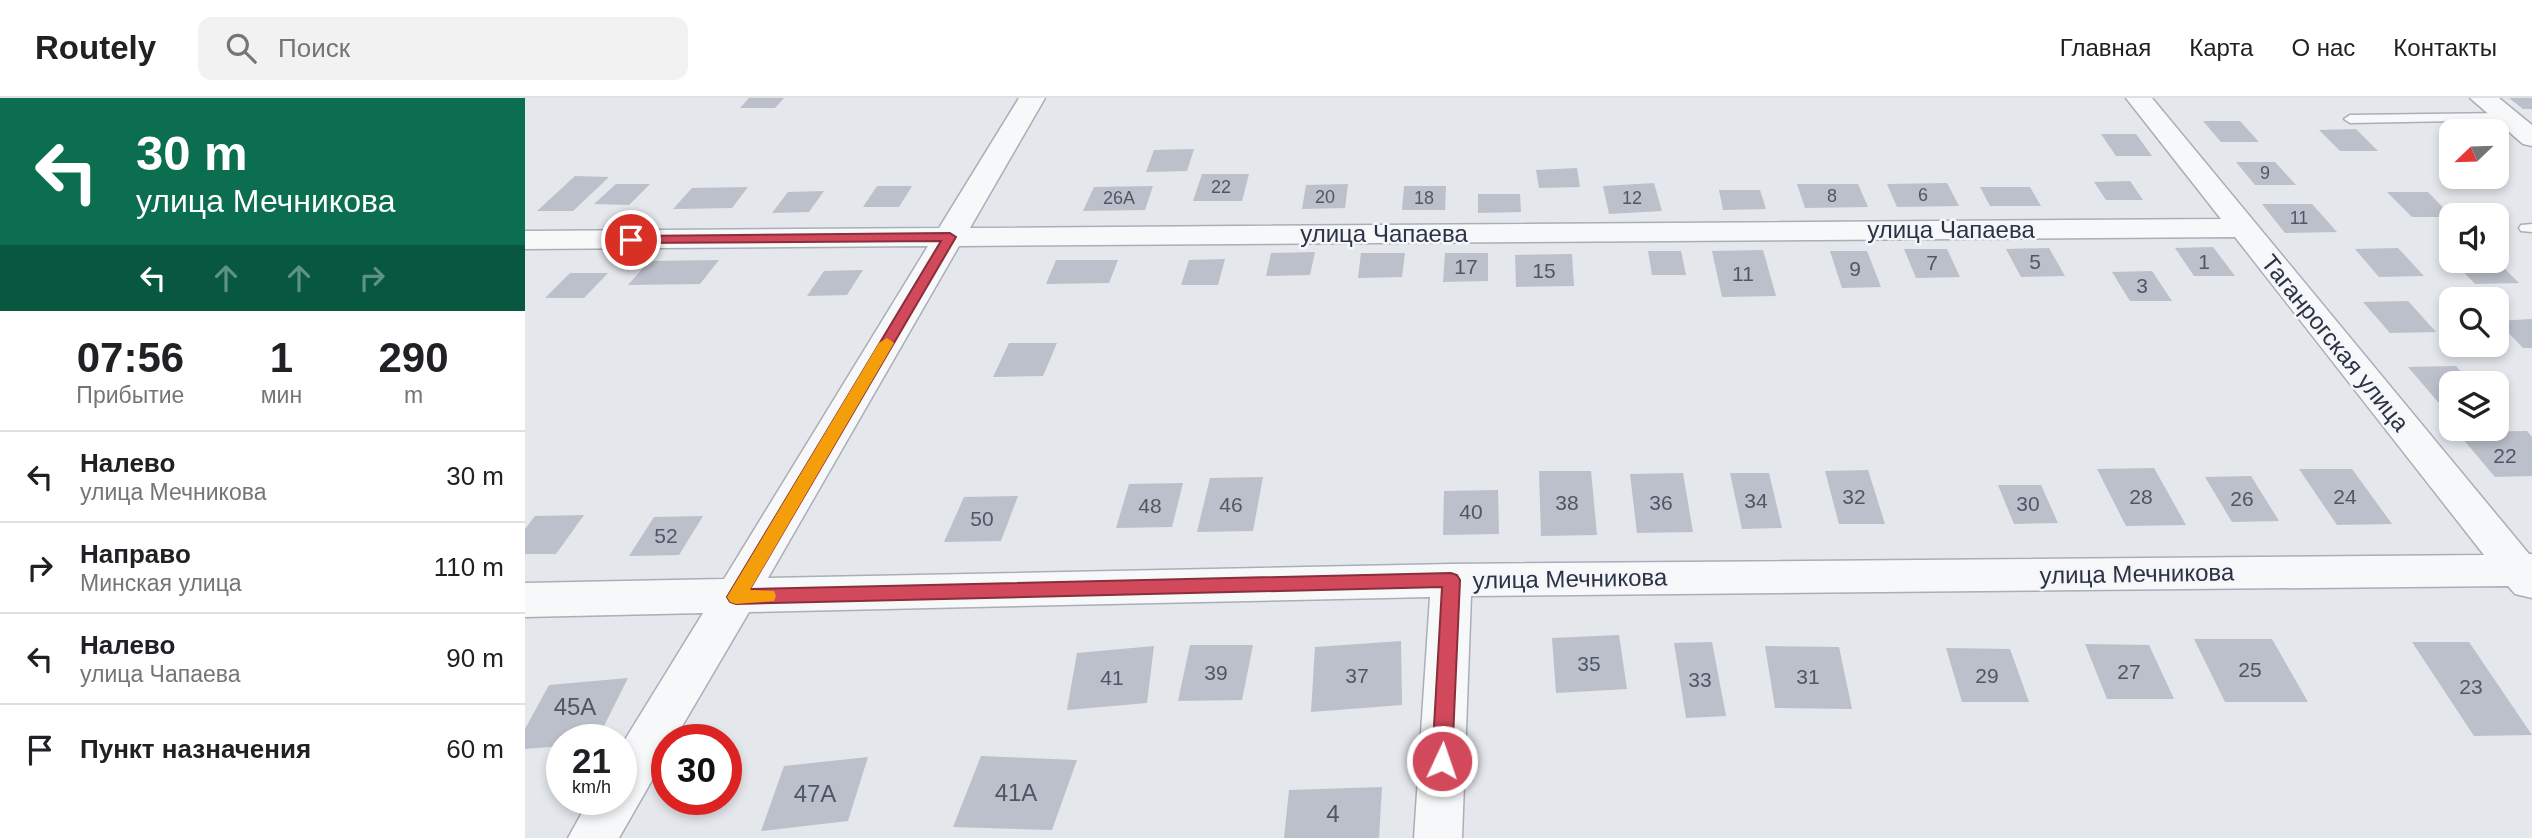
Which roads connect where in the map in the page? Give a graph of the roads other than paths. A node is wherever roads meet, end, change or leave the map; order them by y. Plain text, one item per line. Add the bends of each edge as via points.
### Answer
1 (1032, 98) edge
2 (2139, 98) edge
3 (2483, 98) edge
4 (2506, 117) junction
5 (2350, 119) dead end
6 (2532, 138) edge
7 (2242, 228) junction
8 (950, 237) junction
9 (525, 240) edge
10 (2528, 576) edge
11 (1451, 580) junction
12 (736, 597) junction
13 (525, 600) edge
14 (637, 762) edge
15 (606, 815) edge
16 (592, 838) edge
17 (1438, 838) edge

1 - 8 street
2 - 7 street, Таганрогская улица
3 - 4 street
4 - 5 lane
4 - 6 street
7 - 8 street, улица Чапаева
7 - 10 street, Таганрогская улица
8 - 9 street, улица Чапаева
8 - 12 street
10 - 11 street, улица Мечникова
11 - 12 street, улица Мечникова
11 - 17 street
12 - 13 street, улица Мечникова
12 - 14 street
15 - 16 street

